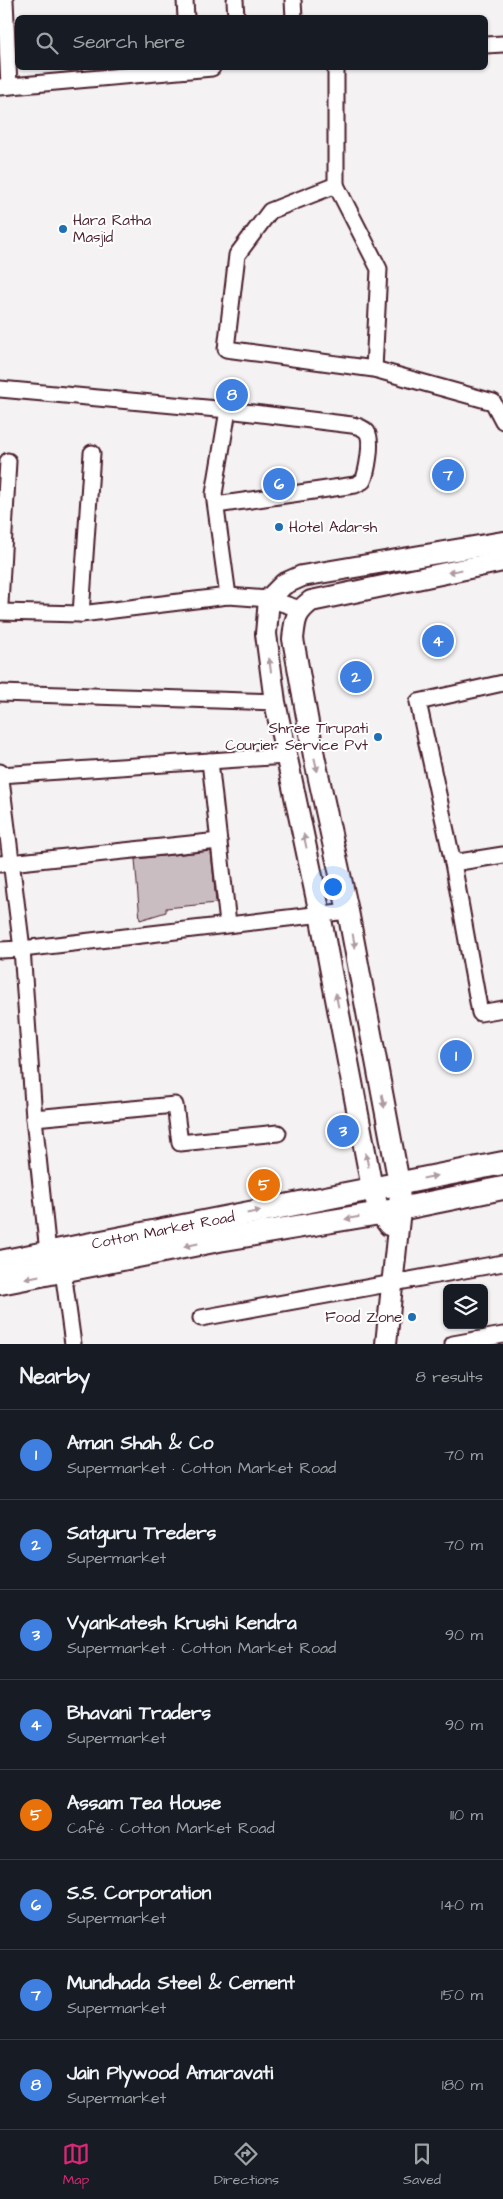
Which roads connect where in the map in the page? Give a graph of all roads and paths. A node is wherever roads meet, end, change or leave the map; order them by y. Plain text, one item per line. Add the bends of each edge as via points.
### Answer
1 (4, 0) edge
2 (185, 0) edge
3 (235, 0) edge
4 (293, 0) edge
5 (186, 15) edge
6 (236, 15) edge
7 (294, 15) edge
8 (503, 44) edge
9 (488, 45) edge
10 (168, 70) edge
11 (336, 70) edge
12 (4, 86) edge
13 (336, 185) junction
14 (374, 369) junction
15 (0, 389) edge
16 (228, 410) junction
17 (503, 420) edge
18 (92, 453) dead end
19 (8, 461) dead end
20 (216, 505) junction
21 (503, 542) edge
22 (503, 561) edge
23 (228, 596) junction
24 (269, 599) junction
25 (0, 604) edge
26 (300, 609) junction
27 (0, 612) edge
28 (81, 614) junction
29 (502, 687) edge
30 (0, 693) edge
31 (275, 702) junction
32 (286, 756) junction
33 (210, 761) junction
34 (0, 774) edge
35 (219, 841) junction
36 (503, 854) edge
37 (453, 863) junction
38 (6, 864) edge
39 (348, 912) junction
40 (320, 914) junction
41 (228, 924) junction
42 (22, 949) junction
43 (0, 950) edge
44 (503, 1009) edge
45 (34, 1118) junction
46 (278, 1133) dead end
47 (503, 1163) edge
48 (399, 1183) junction
49 (372, 1188) junction
50 (503, 1188) edge
51 (390, 1211) junction
52 (48, 1253) junction
53 (0, 1262) edge
54 (503, 1263) edge
55 (63, 1271) junction
56 (393, 1283) junction
57 (0, 1284) edge
58 (202, 1318) dead end
59 (503, 1335) edge
60 (73, 1344) edge
61 (386, 1344) edge
62 (453, 1344) edge

1 - 12 street
2 - 5 street
3 - 6 street
4 - 7 street
8 - 9 street
10 - 12 street
11 - 13 street
13 - 14 street via 379,269
13 - 14 street via 270,212 238,255 226,349
14 - 17 street via 493,402
15 - 16 street
16 - 20 street via 214,494
16 - 20 street via 360,427 370,439 366,474 363,481 355,485
18 - 28 street
19 - 25 street
20 - 23 street
21 - 24 street via 302,576 284,584
22 -> 26 street via 311,601
23 - 24 street
23 - 28 street
24 - 26 street
31 -> 24 street via 266,634
26 -> 39 street via 293,640
27 - 28 street
29 - 37 street via 418,702
30 - 31 street
31 - 32 street
32 - 33 street
40 -> 32 street
33 - 34 street
33 - 35 street
34 - 38 street
35 - 38 street
35 - 41 street
36 - 37 street
37 - 44 street via 480,1013
38 - 42 street
39 - 40 street
39 -> 48 street
40 - 41 street
49 -> 40 street
41 - 42 street
42 - 43 street
42 - 45 street
45 - 46 street via 175,1106 180,1143
45 - 52 street
48 -> 47 main road, Cotton Market Road
48 - 49 main road, Cotton Market Road
48 - 51 street
49 - 51 street
52 -> 49 main road, Cotton Market Road
50 - 51 main road, Cotton Market Road
51 -> 55 main road, Cotton Market Road
51 - 56 street via 397,1236
52 - 53 main road, Cotton Market Road
54 - 56 street
55 -> 57 main road, Cotton Market Road
55 - 60 street
56 - 58 street
56 - 61 street
59 - 62 street

